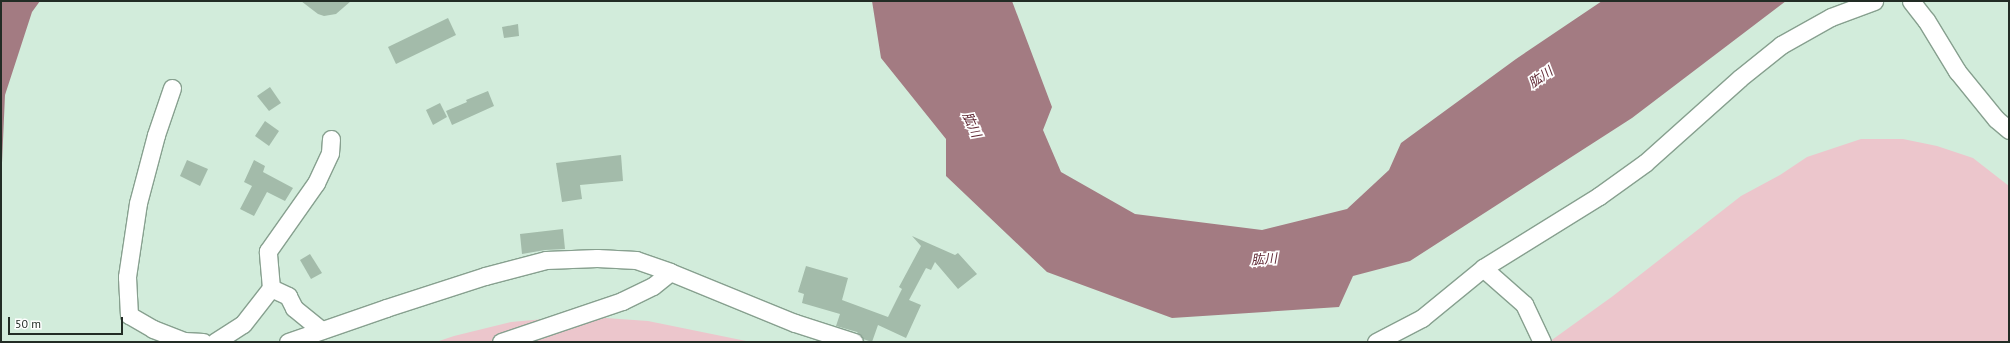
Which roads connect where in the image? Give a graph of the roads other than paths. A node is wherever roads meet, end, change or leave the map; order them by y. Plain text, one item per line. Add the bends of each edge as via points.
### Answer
1 (1874, 1) edge
2 (1911, 1) edge
3 (172, 88) dead end
4 (2009, 130) edge
5 (331, 139) dead end
6 (1484, 268) junction
7 (670, 272) junction
8 (271, 288) junction
9 (321, 330) junction
10 (203, 342) edge
11 (214, 342) edge
12 (288, 342) edge
13 (501, 342) edge
14 (854, 342) edge
15 (1376, 342) edge
16 (1542, 342) edge

1 - 6 street via 1831,17 1781,45 1645,163 1599,196
2 - 4 street via 1926,20 1957,71 1996,119
3 - 10 street via 138,203 127,277 129,315 153,329 184,341
5 - 8 street via 330,153 316,183 268,251
6 - 15 street via 1422,318
6 - 16 street via 1524,304
7 - 9 street via 636,260 546,260 485,276
7 - 13 street via 653,286 622,301
7 - 14 street via 795,323
8 - 9 street via 288,296 294,308
8 - 11 street via 243,324
9 - 12 street

